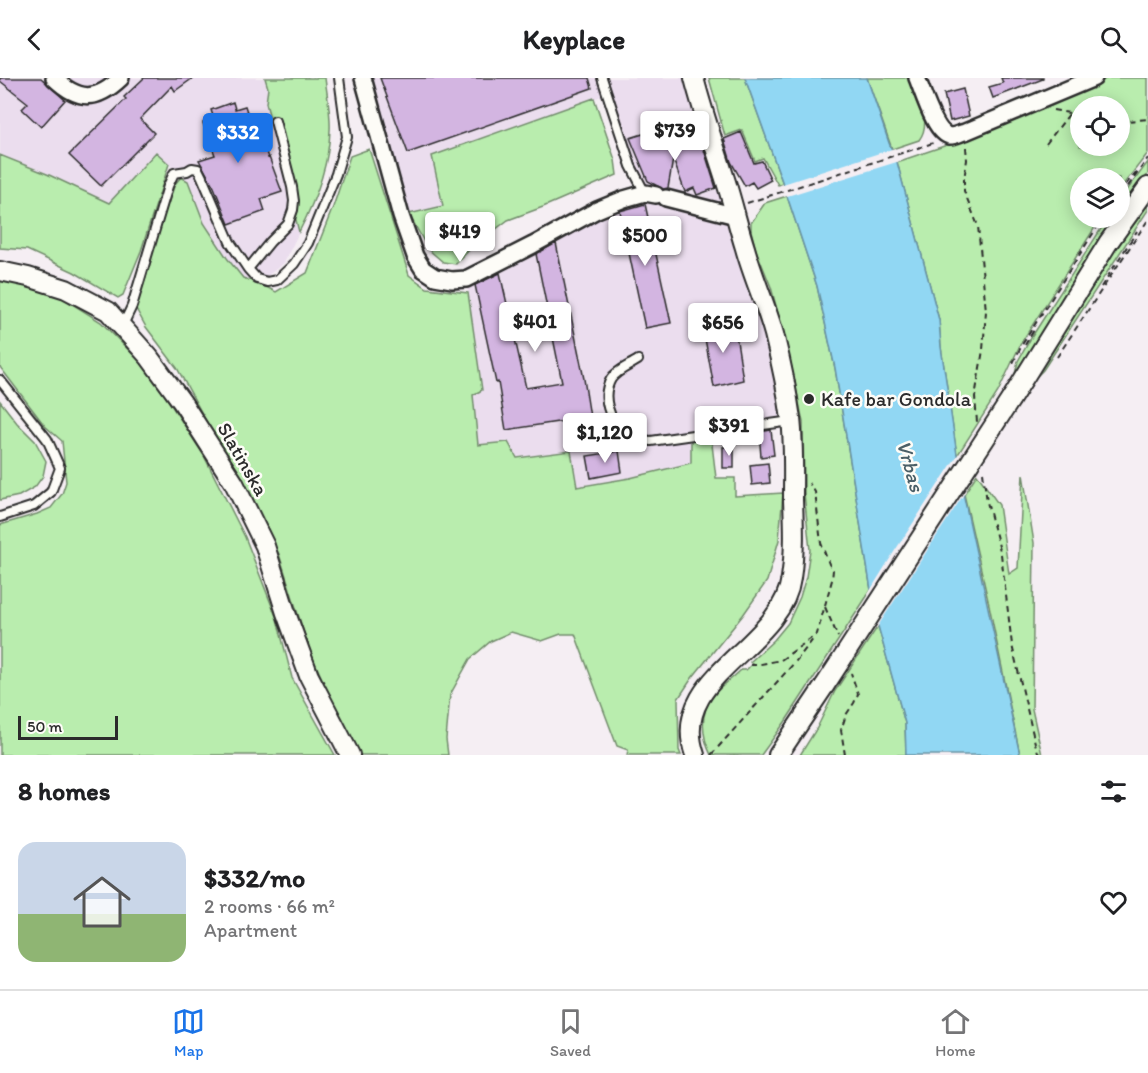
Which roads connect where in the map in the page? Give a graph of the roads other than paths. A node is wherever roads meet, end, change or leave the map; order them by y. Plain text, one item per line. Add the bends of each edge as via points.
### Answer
1 (54, 78) edge
2 (121, 78) edge
3 (339, 78) edge
4 (363, 78) edge
5 (602, 78) edge
6 (694, 78) edge
7 (917, 78) edge
8 (1094, 78) edge
9 (275, 121) dead end
10 (1148, 187) edge
11 (655, 195) junction
12 (736, 216) junction
13 (248, 269) junction
14 (0, 271) edge
15 (123, 327) junction
16 (638, 360) dead end
17 (0, 380) edge
18 (791, 420) junction
19 (0, 517) edge
20 (779, 752) edge
21 (350, 755) edge
22 (695, 755) edge

1 - 2 street via 75,94 91,96 109,90
3 - 13 lane via 347,137 308,243 277,280 257,279
4 - 11 street via 412,249 423,269 435,277 466,279 597,210
5 - 11 lane via 631,166
6 - 12 street
7 - 8 street via 936,126 952,136
9 - 13 lane via 292,186 293,210 288,224
10 - 20 street, bridge
11 - 12 street
12 - 18 street via 774,335
13 - 15 lane via 230,242 198,169 174,173
14 - 15 street, Slatinska via 66,289 108,311
15 - 21 street, Slatinska via 182,402 234,483 265,546 309,676
16 - 18 lane via 616,373 606,396 610,414 623,432 636,439 651,441
17 - 19 lane via 47,439 60,468 51,492 34,506
18 - 22 street via 794,552 785,602 770,624 701,695 691,721

